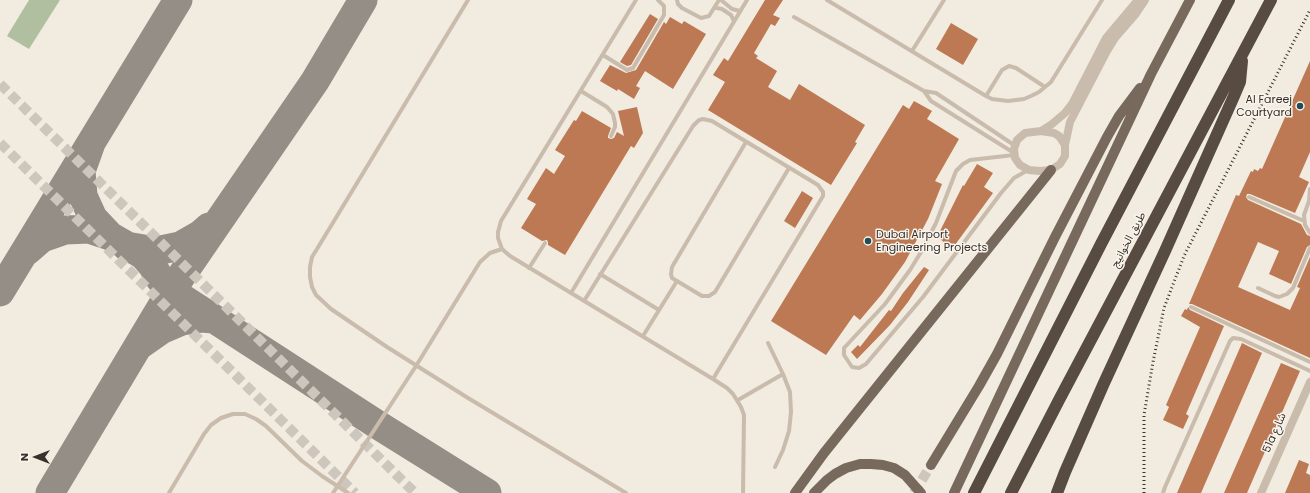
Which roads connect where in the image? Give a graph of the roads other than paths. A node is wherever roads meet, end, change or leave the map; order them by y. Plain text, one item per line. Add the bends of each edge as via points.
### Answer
1 (468, 0) edge
2 (636, 0) edge
3 (658, 0) edge
4 (677, 0) edge
5 (720, 0) edge
6 (747, 0) edge
7 (827, 0) edge
8 (944, 0) edge
9 (1102, 0) edge
10 (1138, 0) edge
11 (1145, 0) edge
12 (1190, 0) edge
13 (1229, 0) edge
14 (1271, 0) edge
15 (713, 8) junction
16 (740, 11) junction
17 (794, 17) dead end
18 (734, 21) junction
19 (912, 51) junction
20 (603, 55) junction
21 (1242, 56) junction
22 (1151, 74) junction
23 (1045, 87) junction
24 (581, 91) junction
25 (924, 91) junction
26 (986, 96) junction
27 (1041, 131) junction
28 (611, 136) dead end
29 (746, 142) junction
30 (1065, 145) junction
31 (1014, 151) junction
32 (789, 168) junction
33 (1030, 170) junction
34 (1050, 170) junction
35 (1310, 189) edge
36 (1249, 197) dead end
37 (1310, 197) edge
38 (1304, 221) junction
39 (1310, 233) edge
40 (545, 243) dead end
41 (1310, 248) edge
42 (502, 249) junction
43 (530, 268) junction
44 (600, 274) junction
45 (677, 282) junction
46 (1258, 288) dead end
47 (571, 293) junction
48 (584, 301) junction
49 (1191, 307) dead end
50 (659, 310) junction
51 (643, 336) junction
52 (768, 343) dead end
53 (1310, 362) edge
54 (416, 366) junction
55 (1310, 371) edge
56 (783, 374) junction
57 (713, 379) junction
58 (1310, 382) edge
59 (738, 400) junction
60 (931, 465) tunnel mouth
61 (775, 467) dead end
62 (337, 487) junction
63 (169, 493) edge
64 (333, 493) edge
65 (348, 493) edge
66 (626, 493) edge
67 (743, 493) edge
68 (795, 493) edge
69 (814, 493) edge
70 (920, 493) edge
71 (954, 493) edge
72 (974, 493) edge
73 (1012, 493) edge
74 (1057, 493) edge
75 (1163, 493) edge
76 (1261, 493) edge

1 - 54 lane via 312,257 310,267 312,287 323,303
2 - 20 lane
3 - 20 lane via 664,6 664,15 633,68 627,70
4 - 15 lane via 682,8 701,18 709,16
5 - 15 lane
5 - 16 lane via 732,9
6 - 16 lane
7 - 19 lane
8 - 19 lane
9 - 23 lane via 1051,82
10 - 27 street via 1106,38 1072,104 1059,119
11 - 30 street via 1107,51 1070,122
12 - 22 main road
13 - 72 highway, طريق الخوانيج
14 - 21 highway, طريق الخوانيج
15 - 18 lane via 722,9 731,15
16 - 18 lane
17 - 25 lane
18 - 47 lane
19 - 26 lane
20 - 24 lane
21 - 73 highway, طريق الخوانيج
21 - 74 highway via 1240,82
22 - 60 main road via 1107,137 997,354
22 - 71 main road
23 - 26 lane via 1031,96 1016,100 1000,100
23 - 26 lane via 1009,66 1002,70
24 - 28 lane via 607,107 613,114 615,123
24 - 42 lane via 501,221 498,238
25 - 31 lane via 931,101
25 - 31 lane via 936,93
27 - 30 street via 1054,133
27 - 31 street via 1020,136
29 - 32 lane
29 - 44 lane via 712,121 704,119 696,123
29 - 45 lane via 672,267 672,278
30 - 34 street via 1063,160
31 - 33 street via 1020,165
31 - 33 lane via 970,160 956,171 936,223 910,270 886,304 844,348 844,355 852,366 859,368 866,364 923,296 1008,185 1014,178
32 - 45 lane via 715,292 710,296 702,296
32 - 57 lane via 818,186 823,196
33 - 34 street
34 - 68 main road via 824,453
35 - 37 lane
36 - 38 lane
37 - 38 lane
38 - 39 lane
40 - 43 lane
41 - 46 lane via 1293,288 1287,294 1279,297
42 - 43 lane
42 - 54 lane via 490,253 480,262
43 - 47 lane
44 - 48 lane
44 - 50 lane
45 - 50 lane
47 - 48 lane
48 - 51 lane
49 - 53 lane
50 - 51 lane
51 - 57 lane
52 - 56 lane
54 - 62 lane
54 - 66 lane
55 - 75 lane via 1241,339 1233,338
56 - 59 lane
56 - 61 lane via 790,392 791,412 789,431
57 - 59 lane via 727,388
58 - 76 street, 51a شارع
59 - 67 lane via 744,415
62 - 63 lane via 302,461 261,423 245,414 233,414 211,425
62 - 64 lane
62 - 65 lane
69 - 70 main road via 835,474 860,464 894,468

